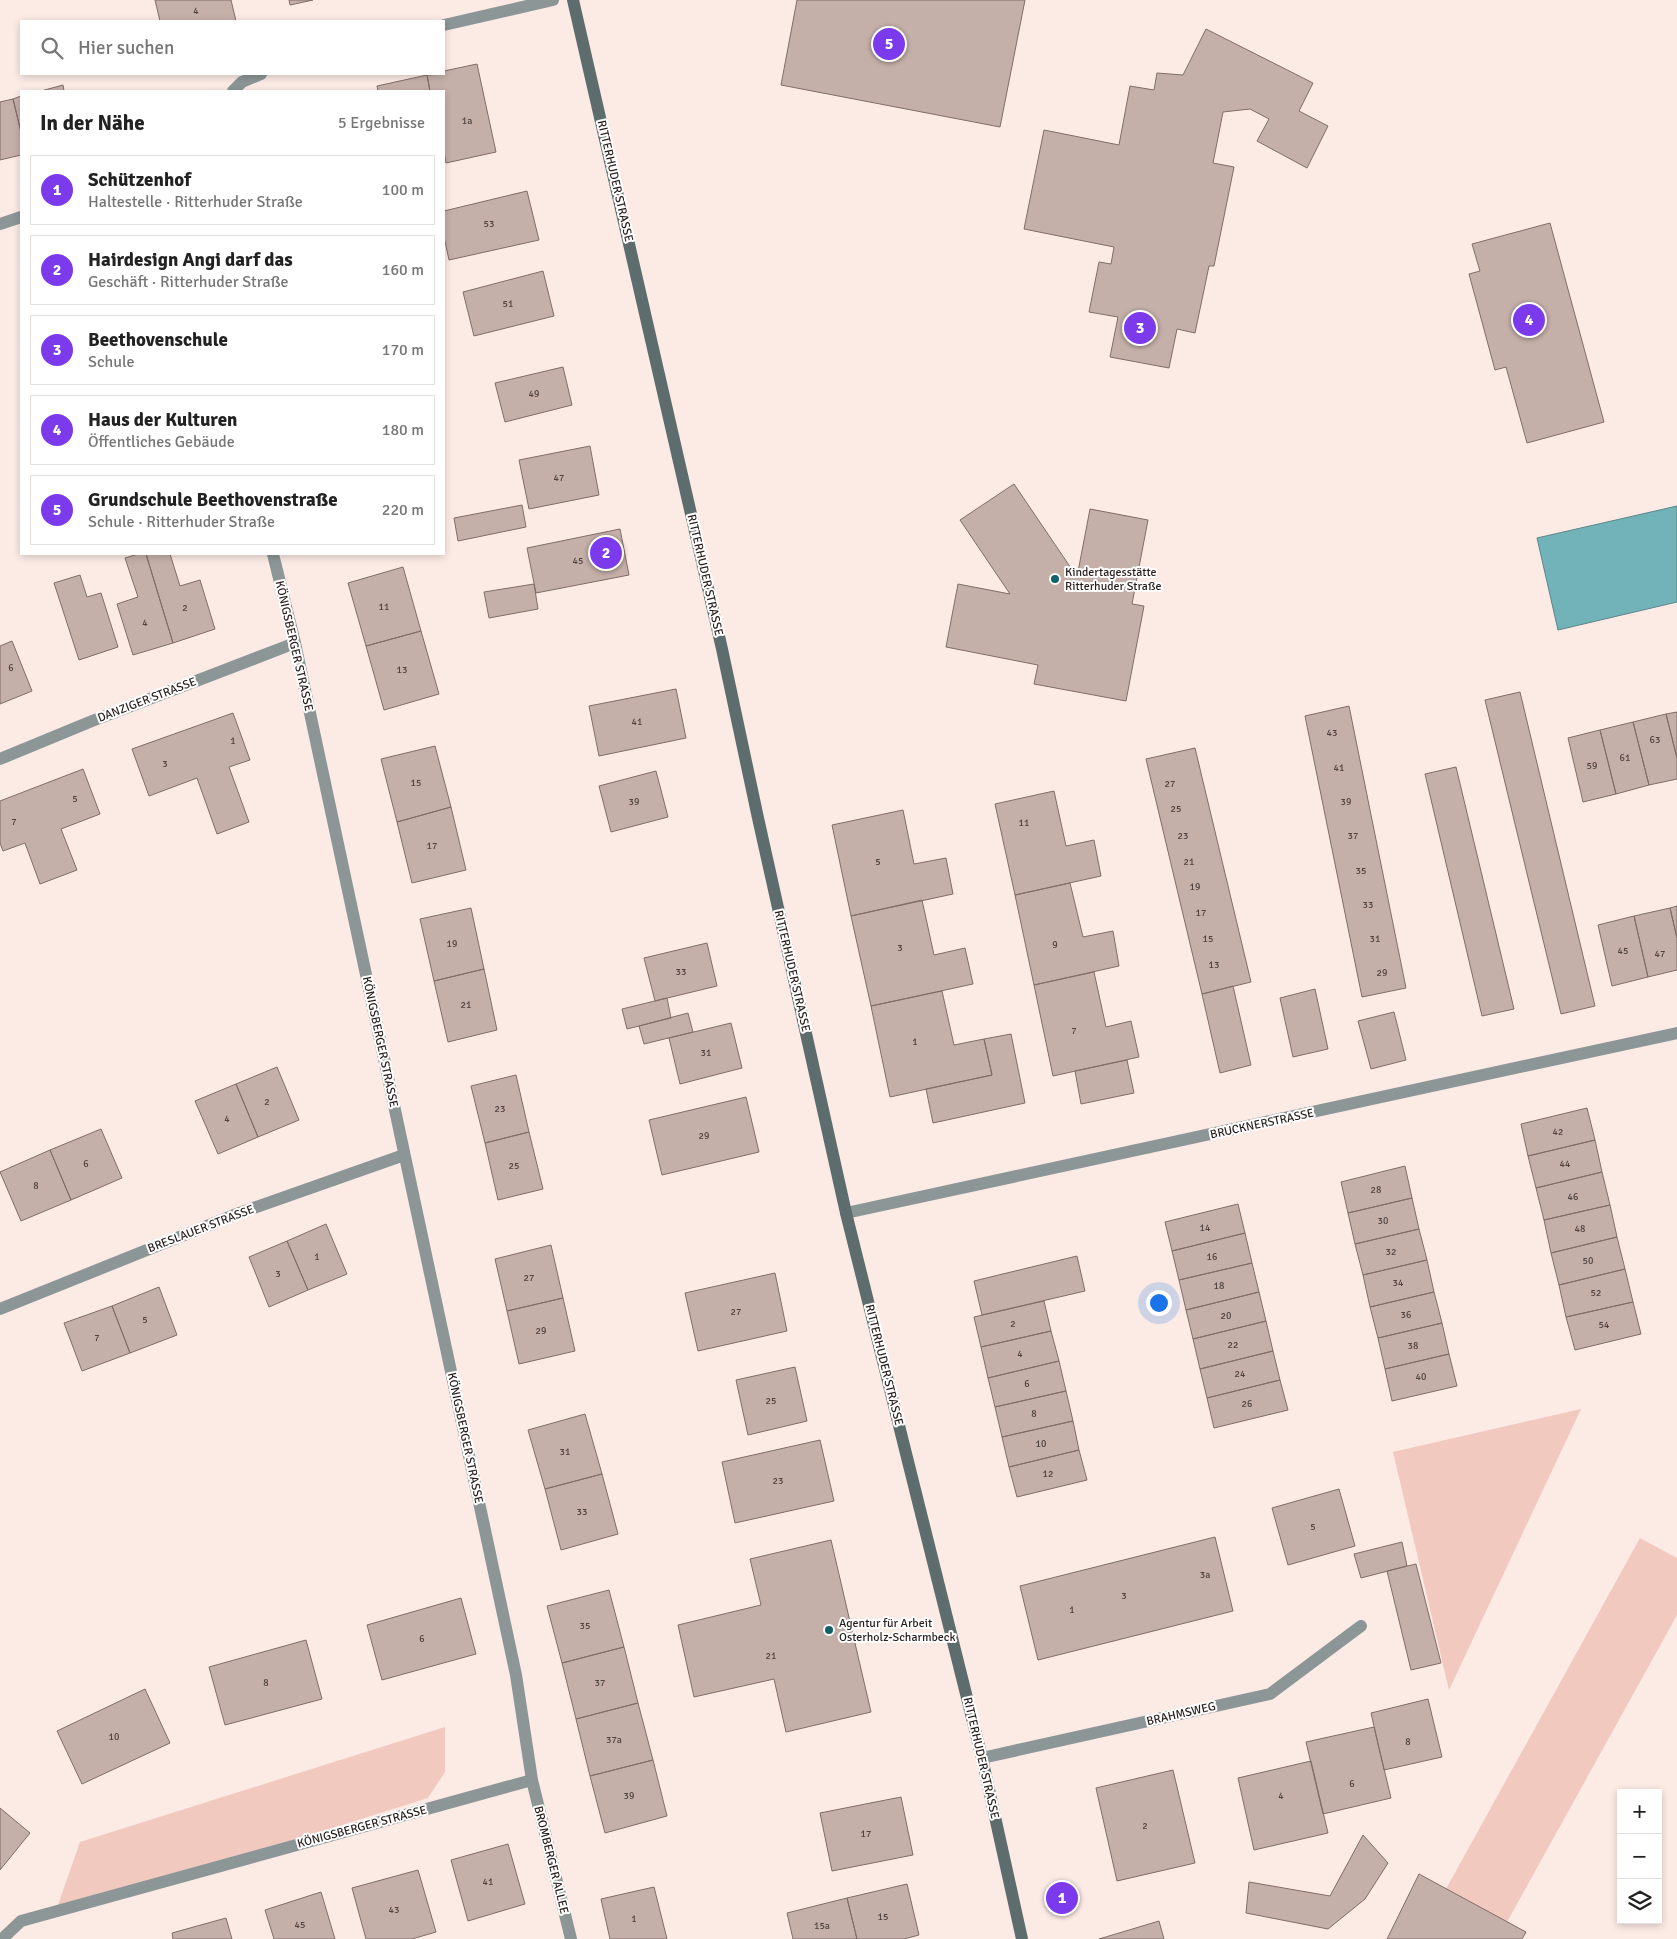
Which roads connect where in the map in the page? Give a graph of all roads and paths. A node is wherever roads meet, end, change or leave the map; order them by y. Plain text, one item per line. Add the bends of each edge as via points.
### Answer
1 (553, 0) edge
2 (573, 0) edge
3 (445, 25) edge
4 (259, 75) edge
5 (233, 90) edge
6 (20, 217) edge
7 (0, 224) edge
8 (273, 555) edge
9 (295, 643) junction
10 (0, 759) edge
11 (1677, 1033) edge
12 (404, 1155) junction
13 (846, 1214) junction
14 (0, 1309) edge
15 (1360, 1626) dead end
16 (982, 1758) junction
17 (532, 1780) junction
18 (2, 1939) edge
19 (571, 1939) edge
20 (1022, 1939) edge

1 - 3 street
2 - 13 street, RITTERHUDER STRASSE via 726,668
4 - 5 street
6 - 7 street
8 - 9 street, KÖNIGSBERGER STRASSE
9 - 10 street, DANZIGER STRASSE
9 - 12 street, KÖNIGSBERGER STRASSE
11 - 13 street, BRUCKNERSTRASSE
12 - 14 street, BRESLAUER STRASSE via 234,1215
12 - 17 street, KÖNIGSBERGER STRASSE via 516,1675
13 - 16 street, RITTERHUDER STRASSE
15 - 16 street, BRAHMSWEG via 1270,1694
16 - 20 street, RITTERHUDER STRASSE
17 - 18 street, KÖNIGSBERGER STRASSE via 21,1921
17 - 19 street, BROMBERGER ALLEE

